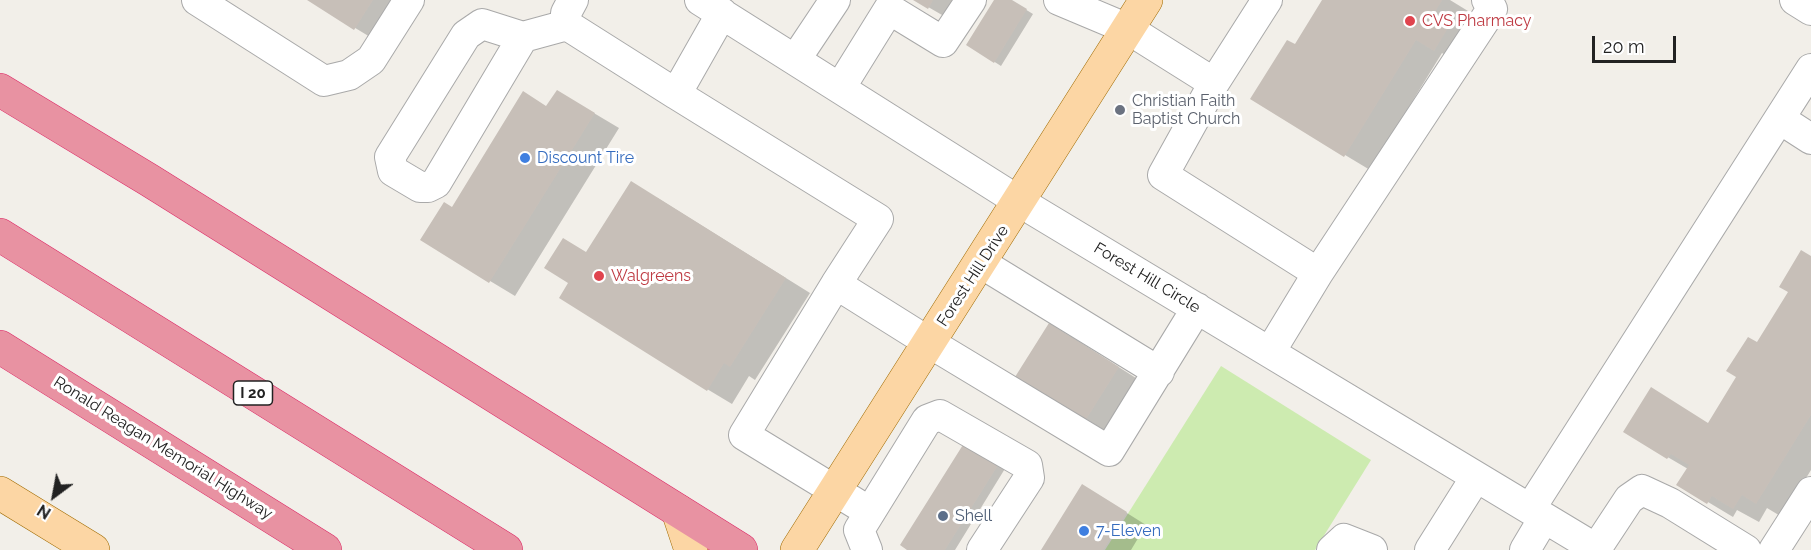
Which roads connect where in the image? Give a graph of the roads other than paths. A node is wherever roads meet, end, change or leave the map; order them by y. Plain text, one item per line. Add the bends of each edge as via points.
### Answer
1 (197, 0) edge
2 (409, 0) edge
3 (835, 0) edge
4 (971, 0) edge
5 (1059, 0) edge
6 (1146, 0) edge
7 (1266, 0) edge
8 (1487, 0) edge
9 (1796, 0) edge
10 (711, 7) edge
11 (1811, 10) edge
12 (570, 13) edge
13 (1128, 29) junction
14 (523, 37) junction
15 (795, 60) junction
16 (1811, 69) edge
17 (1214, 83) junction
18 (840, 88) junction
19 (0, 90) edge
20 (676, 94) junction
21 (1780, 118) junction
22 (1811, 139) edge
23 (1020, 202) junction
24 (0, 235) edge
25 (981, 263) junction
26 (1318, 273) junction
27 (836, 284) junction
28 (1197, 308) junction
29 (930, 343) junction
30 (0, 346) edge
31 (1270, 352) junction
32 (1159, 372) junction
33 (893, 400) junction
34 (927, 420) junction
35 (1476, 477) junction
36 (836, 489) junction
37 (1811, 492) edge
38 (0, 493) edge
39 (678, 511) junction
40 (870, 512) junction
41 (1537, 514) junction
42 (1597, 549) edge
43 (93, 550) edge
44 (325, 550) edge
45 (506, 550) edge
46 (691, 550) edge
47 (741, 550) edge
48 (797, 550) edge
49 (867, 550) edge
50 (982, 550) edge
51 (1332, 550) edge
52 (1372, 550) edge
53 (1430, 550) edge
54 (1525, 550) edge
55 (1746, 550) edge
56 (1774, 550) edge

1 - 2 street via 324,81 349,75 370,60
3 - 15 street
4 - 18 street via 943,42 889,9
5 - 13 street
6 - 13 main road, Forest Hill Drive
7 - 17 street
8 - 26 street via 1492,9
9 - 11 street
10 - 15 street, Forest Hill Circle
10 - 20 street
12 - 14 street
12 - 20 street
13 - 17 street
13 - 23 main road, Forest Hill Drive
14 - 14 street via 436,183 420,187 393,171 390,157 466,35 482,24
15 - 18 street, Forest Hill Circle
16 - 21 street
17 - 26 street via 1163,175
18 - 23 street, Forest Hill Circle
19 - 39 highway
20 - 27 street via 878,219
21 - 22 street
21 - 41 street
23 - 25 main road, Forest Hill Drive
23 - 28 street, Forest Hill Circle
24 - 45 highway, I 20
25 - 29 main road, Forest Hill Drive
25 - 32 street
26 - 31 street
27 - 29 street
27 - 36 street via 744,435
28 - 31 street, Forest Hill Circle
28 - 32 street
29 - 32 street via 1109,451
29 - 33 main road, Forest Hill Drive
30 - 44 highway, Ronald Reagan Memorial Highway
31 - 35 street, Forest Hill Circle
33 - 34 street
33 - 36 main road, Forest Hill Drive
34 - 40 street
34 - 50 street via 940,415 1028,465 1029,478
35 - 41 street, Forest Hill Circle
35 - 53 street
36 - 40 street
36 - 48 main road, Forest Hill Drive
37 - 56 street
38 - 43 main road
39 - 46 main road
39 - 47 highway
40 - 49 street via 859,530
41 - 42 street, Forest Hill Circle
41 - 54 street
42 - 55 street via 1629,499 1642,490
51 - 52 street via 1344,539

